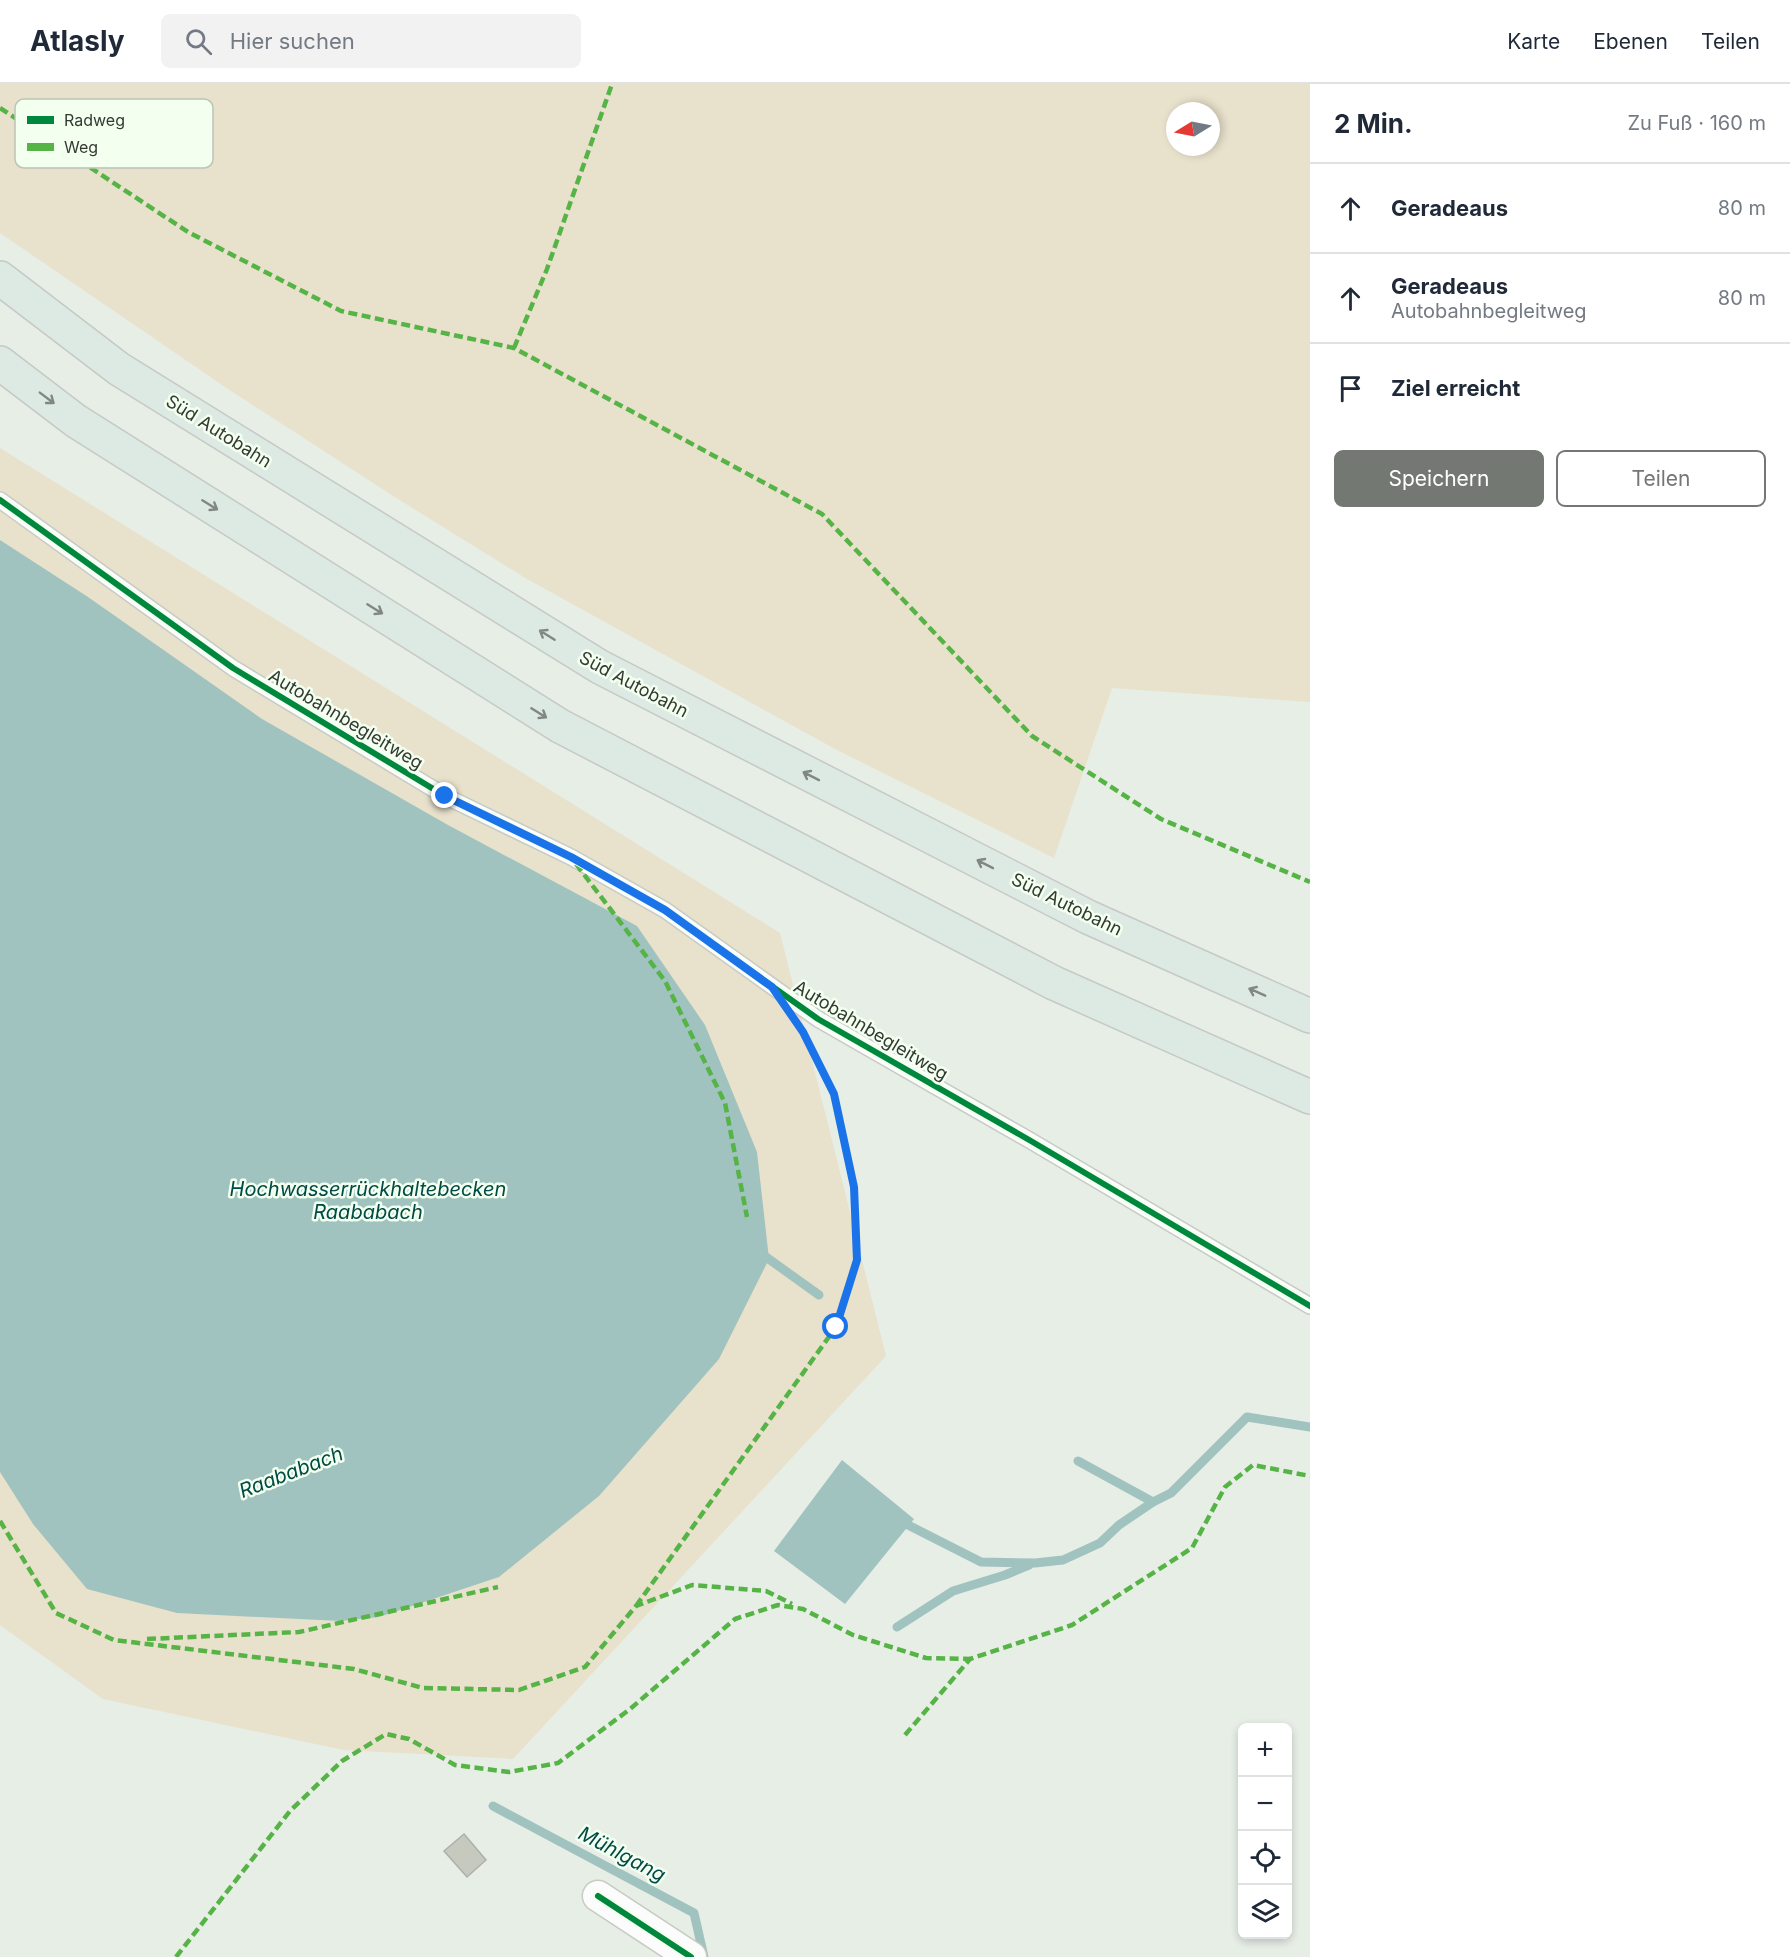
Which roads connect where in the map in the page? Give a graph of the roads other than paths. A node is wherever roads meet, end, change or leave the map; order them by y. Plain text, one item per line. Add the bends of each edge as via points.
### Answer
1 (0, 278) edge
2 (0, 363) edge
3 (0, 500) edge
4 (1310, 1016) edge
5 (1310, 1097) edge
6 (1310, 1306) edge
7 (598, 1896) dead end
8 (691, 1957) edge

4 -> 1 highway, Süd Autobahn via 1088,917 600,668 119,369
2 -> 5 highway via 76,421 560,726 1054,983
3 - 6 lane, Autobahnbegleitweg via 233,668 445,796 571,857 665,910 818,1019
7 - 8 street

